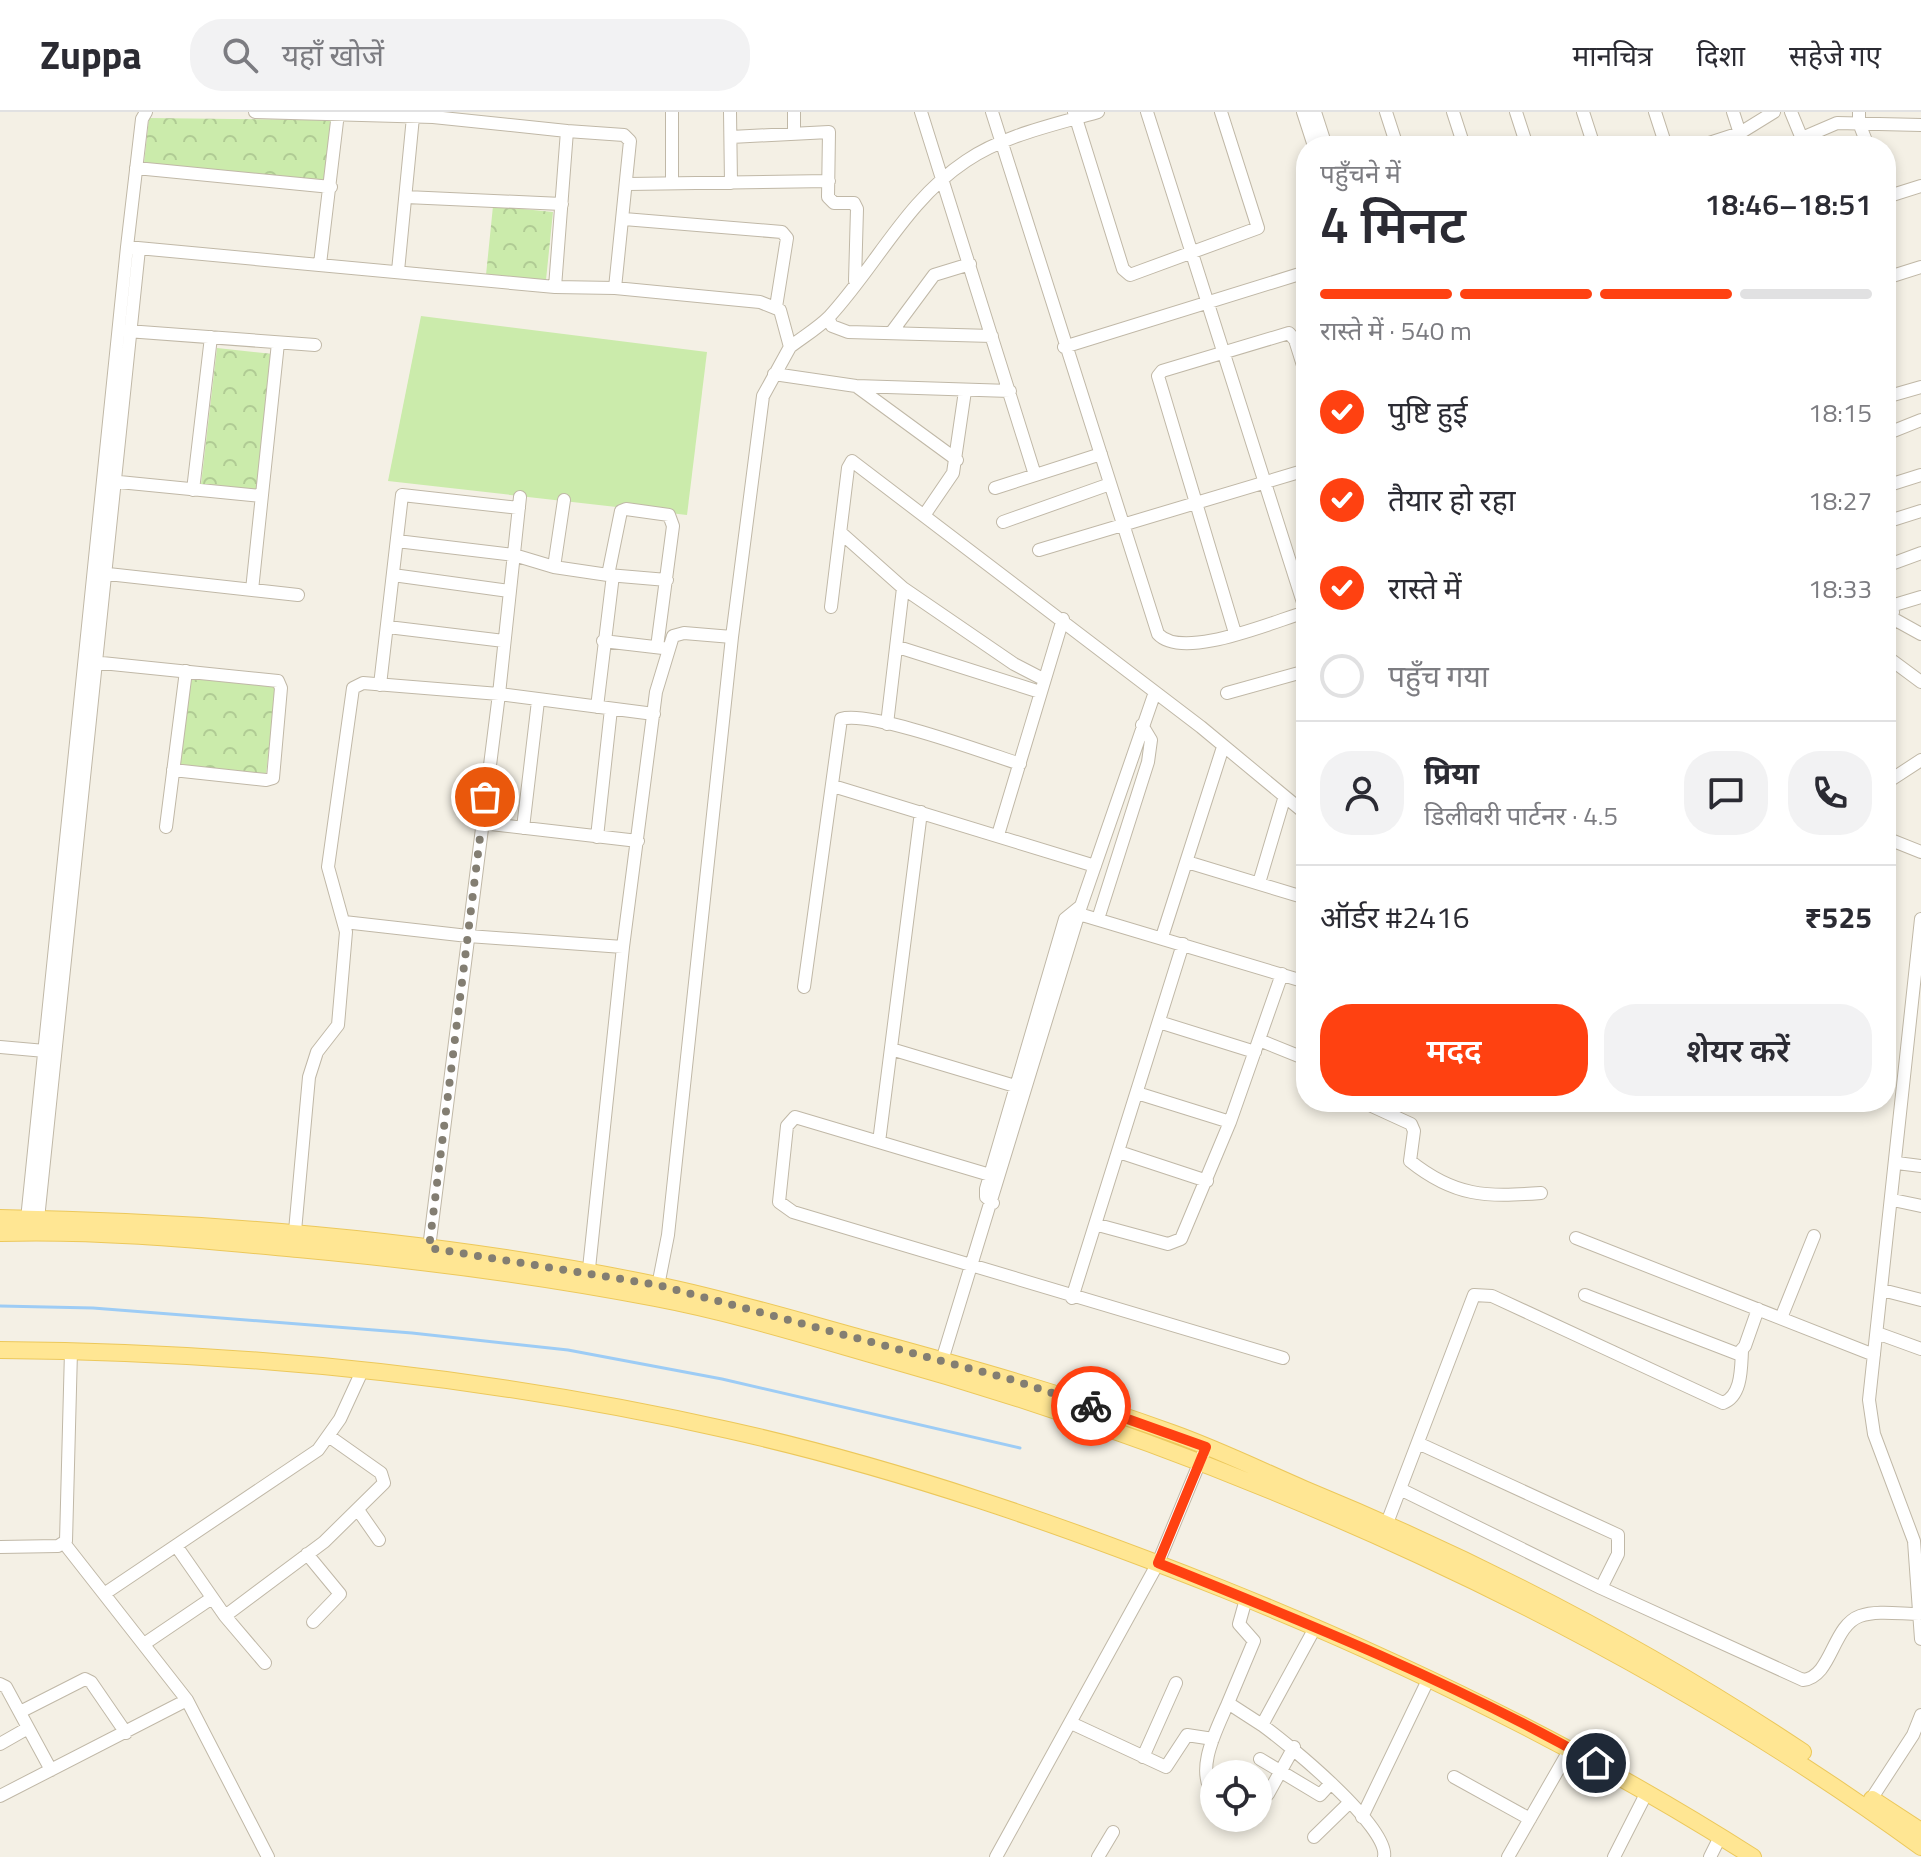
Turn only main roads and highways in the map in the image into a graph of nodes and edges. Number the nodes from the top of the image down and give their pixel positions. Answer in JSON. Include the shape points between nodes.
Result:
{"nodes":[{"id":1,"x":0,"y":1218,"type":"edge"},
{"id":2,"x":0,"y":1233,"type":"edge"},
{"id":3,"x":587,"y":1280,"type":"junction"},
{"id":4,"x":0,"y":1350,"type":"edge"},
{"id":5,"x":940,"y":1367,"type":"junction"},
{"id":6,"x":1869,"y":1803,"type":"junction"},
{"id":7,"x":1921,"y":1831,"type":"edge"},
{"id":8,"x":1921,"y":1847,"type":"edge"},
{"id":9,"x":1753,"y":1857,"type":"edge"}],
"edges":[{"from":1,"to":3,"type":"main road","via":[[295,1231],[429,1248]]},
{"from":2,"to":3,"type":"main road","via":[[149,1237]]},
{"from":3,"to":5,"type":"main road","via":[[657,1291]]},
{"from":4,"to":9,"type":"main road","via":[[363,1369],[540,1393],[745,1434],[952,1491],[1088,1536],[1316,1626],[1570,1749]]},
{"from":5,"to":6,"type":"main road","via":[[1287,1497],[1424,1559],[1625,1659]]},
{"from":5,"to":6,"type":"main road","via":[[1026,1384],[1206,1447],[1387,1523],[1654,1658],[1735,1707]]},
{"from":6,"to":7,"type":"main road"},
{"from":6,"to":8,"type":"main road"}]}
